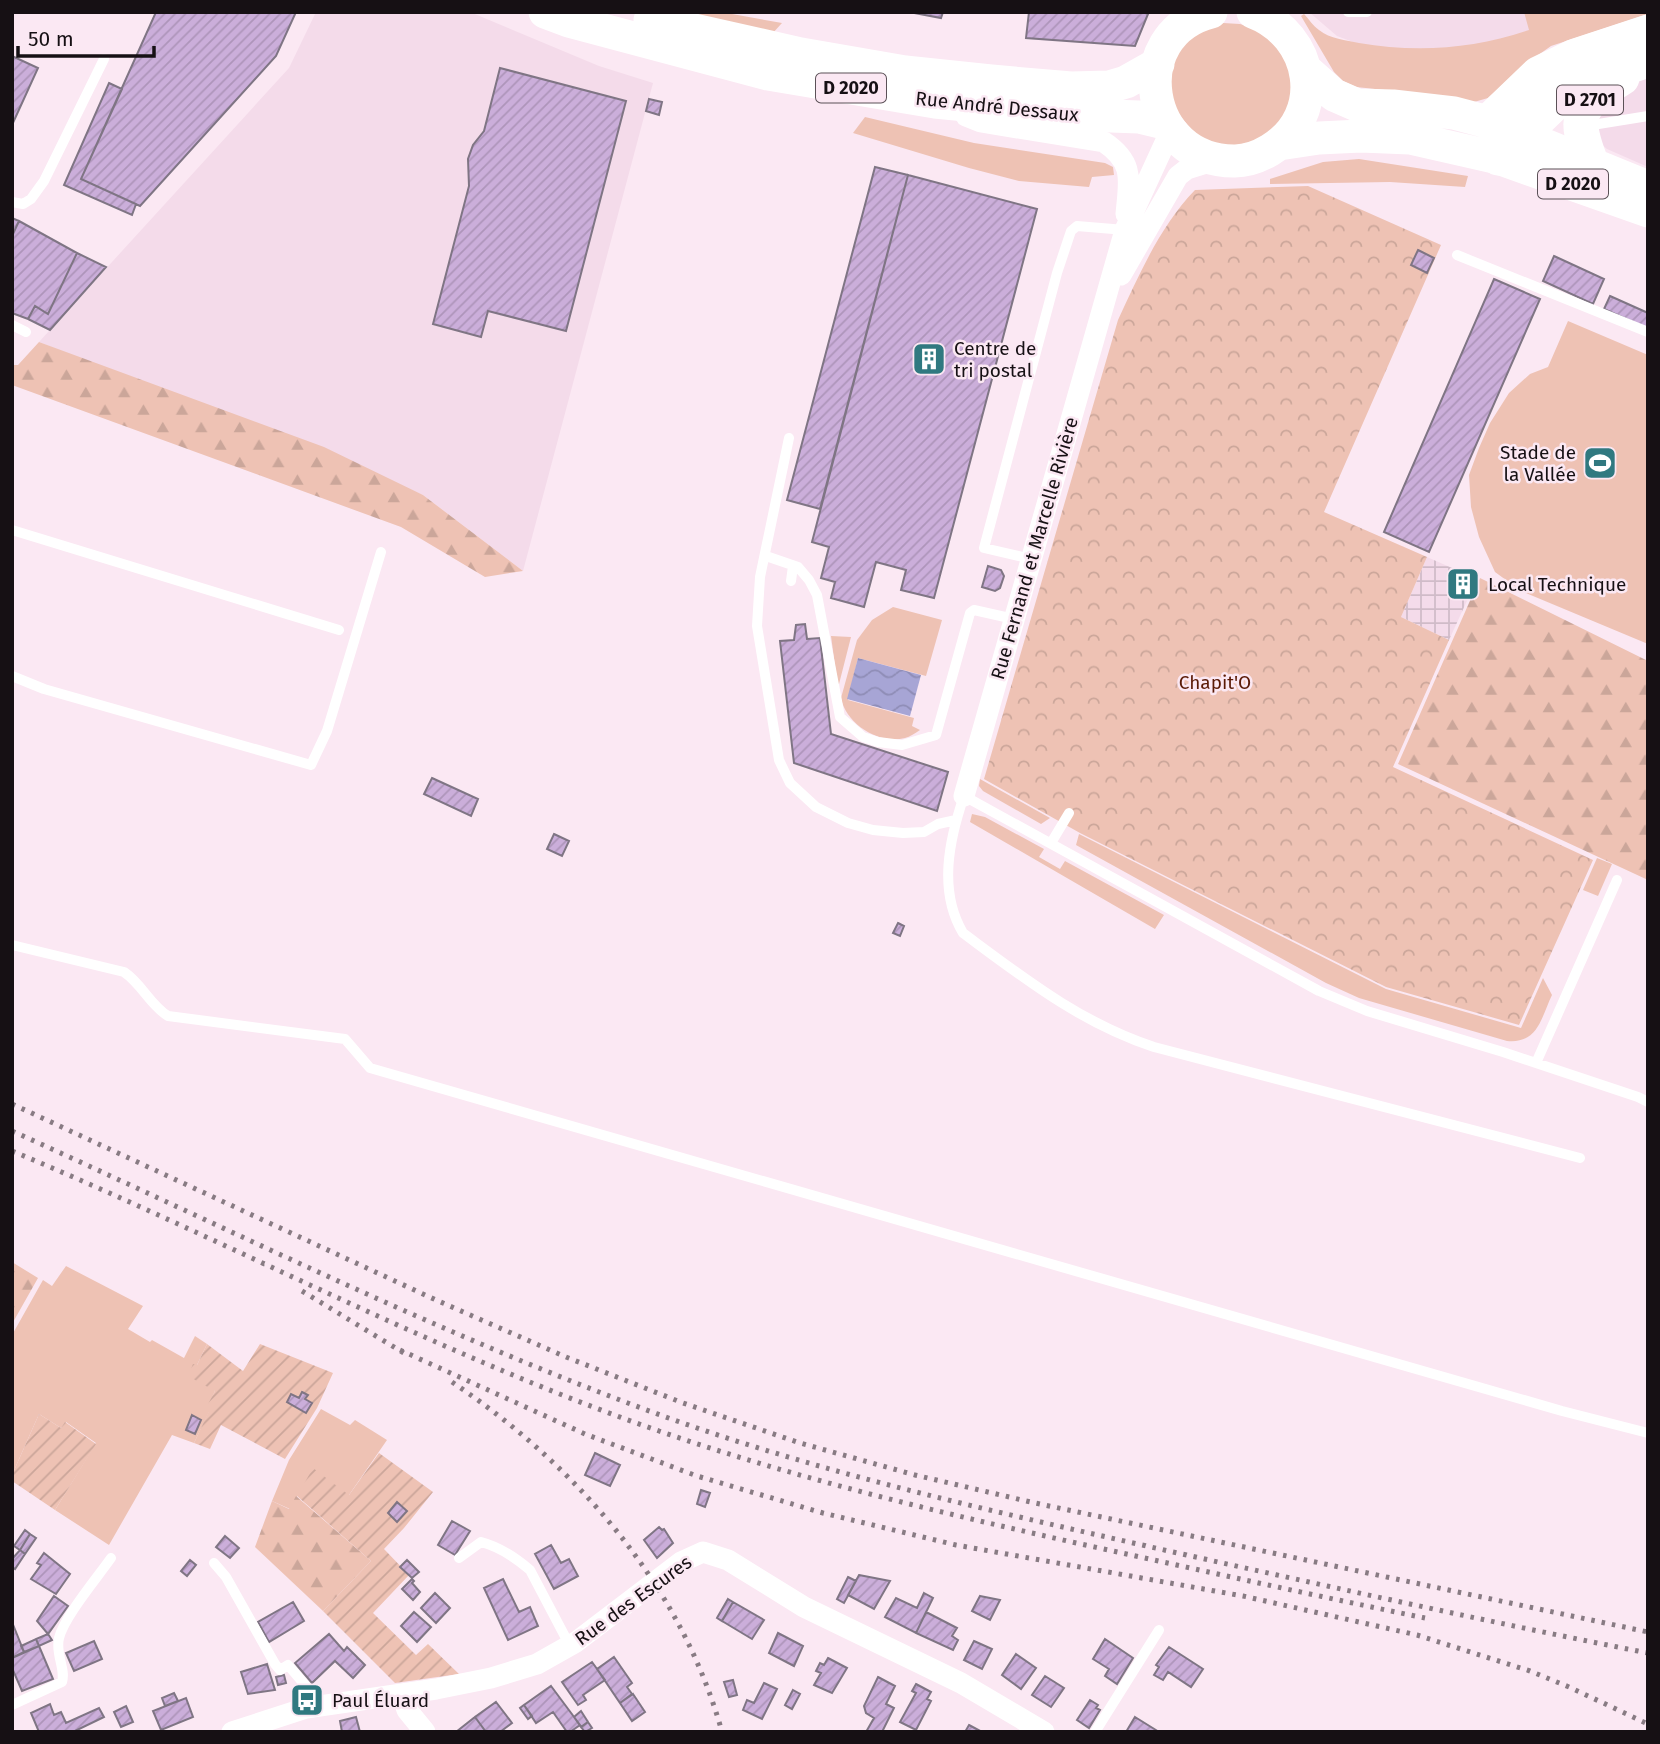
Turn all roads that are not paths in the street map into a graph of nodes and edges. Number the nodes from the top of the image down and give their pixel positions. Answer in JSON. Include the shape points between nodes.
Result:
{"nodes":[{"id":1,"x":545,"y":12,"type":"edge"},
{"id":2,"x":625,"y":12,"type":"edge"},
{"id":3,"x":1211,"y":12,"type":"edge"},
{"id":4,"x":1253,"y":12,"type":"edge"},
{"id":5,"x":1348,"y":12,"type":"edge"},
{"id":6,"x":1367,"y":12,"type":"edge"},
{"id":7,"x":1648,"y":32,"type":"edge"},
{"id":8,"x":104,"y":59,"type":"dead end"},
{"id":9,"x":1648,"y":62,"type":"edge"},
{"id":10,"x":1158,"y":64,"type":"junction"},
{"id":11,"x":1306,"y":70,"type":"junction"},
{"id":12,"x":935,"y":102,"type":"junction"},
{"id":13,"x":1648,"y":116,"type":"edge"},
{"id":14,"x":1488,"y":122,"type":"junction"},
{"id":15,"x":1167,"y":127,"type":"junction"},
{"id":16,"x":1580,"y":127,"type":"junction"},
{"id":17,"x":1279,"y":144,"type":"junction"},
{"id":18,"x":1510,"y":147,"type":"junction"},
{"id":19,"x":1216,"y":160,"type":"junction"},
{"id":20,"x":1592,"y":165,"type":"junction"},
{"id":21,"x":1648,"y":187,"type":"edge"},
{"id":22,"x":12,"y":202,"type":"edge"},
{"id":23,"x":1648,"y":211,"type":"edge"},
{"id":24,"x":1125,"y":230,"type":"junction"},
{"id":25,"x":1457,"y":256,"type":"dead end"},
{"id":26,"x":1106,"y":301,"type":"junction"},
{"id":27,"x":12,"y":326,"type":"edge"},
{"id":28,"x":26,"y":332,"type":"dead end"},
{"id":29,"x":1648,"y":332,"type":"edge"},
{"id":30,"x":789,"y":438,"type":"dead end"},
{"id":31,"x":12,"y":530,"type":"edge"},
{"id":32,"x":381,"y":552,"type":"dead end"},
{"id":33,"x":766,"y":556,"type":"junction"},
{"id":34,"x":1031,"y":559,"type":"junction"},
{"id":35,"x":793,"y":566,"type":"junction"},
{"id":36,"x":791,"y":581,"type":"dead end"},
{"id":37,"x":1014,"y":619,"type":"junction"},
{"id":38,"x":339,"y":630,"type":"dead end"},
{"id":39,"x":12,"y":676,"type":"edge"},
{"id":40,"x":964,"y":796,"type":"junction"},
{"id":41,"x":1069,"y":813,"type":"dead end"},
{"id":42,"x":956,"y":820,"type":"junction"},
{"id":43,"x":1051,"y":843,"type":"junction"},
{"id":44,"x":1617,"y":880,"type":"dead end"},
{"id":45,"x":12,"y":944,"type":"edge"},
{"id":46,"x":1535,"y":1062,"type":"junction"},
{"id":47,"x":1648,"y":1102,"type":"edge"},
{"id":48,"x":1580,"y":1158,"type":"dead end"},
{"id":49,"x":1648,"y":1433,"type":"edge"},
{"id":50,"x":111,"y":1558,"type":"dead end"},
{"id":51,"x":459,"y":1558,"type":"dead end"},
{"id":52,"x":214,"y":1563,"type":"dead end"},
{"id":53,"x":1160,"y":1630,"type":"dead end"},
{"id":54,"x":569,"y":1646,"type":"junction"},
{"id":55,"x":402,"y":1695,"type":"junction"},
{"id":56,"x":12,"y":1705,"type":"edge"},
{"id":57,"x":319,"y":1707,"type":"junction"},
{"id":58,"x":232,"y":1732,"type":"edge"},
{"id":59,"x":425,"y":1732,"type":"edge"},
{"id":60,"x":1044,"y":1732,"type":"edge"},
{"id":61,"x":1095,"y":1732,"type":"edge"}],
"edges":[{"from":1,"to":12,"type":"main road","name":"Rue André Dessaux","number":"D 2020","via":[[768,74]]},
{"from":2,"to":10,"type":"main road","name":"Rue André Dessaux","number":"D 2020","via":[[802,54],[991,81],[1109,87]]},
{"from":3,"to":10,"type":"main road","via":[[1174,35]]},
{"from":4,"to":11,"type":"main road","via":[[1289,35]]},
{"from":5,"to":6,"type":"lane"},
{"from":7,"to":14,"type":"highway","number":"D 2701","via":[[1575,56],[1538,74]]},
{"from":8,"to":22,"type":"lane","via":[[44,181],[31,199],[23,204]]},
{"from":9,"to":16,"type":"highway","number":"D 2701","via":[[1592,98]]},
{"from":9,"to":18,"type":"highway","number":"D 2701","via":[[1574,85]]},
{"from":10,"to":15,"type":"main road","via":[[1155,94]]},
{"from":11,"to":14,"type":"main road","via":[[1334,95],[1357,105],[1454,113]]},
{"from":11,"to":17,"type":"main road","number":"D 2020","via":[[1300,118]]},
{"from":12,"to":15,"type":"main road","name":"Rue André Dessaux","number":"D 2020","via":[[1139,117]]},
{"from":12,"to":24,"type":"street","via":[[981,122],[1104,142],[1115,149],[1128,168],[1130,181]]},
{"from":13,"to":16,"type":"lane"},
{"from":14,"to":18,"type":"main road"},
{"from":15,"to":19,"type":"main road","number":"D 2020","via":[[1190,150]]},
{"from":15,"to":24,"type":"street","name":"Rue Fernand et Marcelle Rivière"},
{"from":16,"to":20,"type":"highway","number":"D 2701"},
{"from":17,"to":18,"type":"main road","number":"D 2020","via":[[1360,136]]},
{"from":17,"to":19,"type":"main road","number":"D 2020","via":[[1238,162]]},
{"from":18,"to":20,"type":"main road","number":"D 2020"},
{"from":18,"to":23,"type":"main road","number":"D 2020"},
{"from":19,"to":26,"type":"street","name":"Rue Fernand et Marcelle Rivière","via":[[1178,176]]},
{"from":20,"to":21,"type":"main road","number":"D 2020"},
{"from":24,"to":26,"type":"street","name":"Rue Fernand et Marcelle Rivière"},
{"from":24,"to":34,"type":"lane","via":[[1077,226],[1071,231],[1057,273],[984,548]]},
{"from":25,"to":29,"type":"lane"},
{"from":26,"to":34,"type":"street","name":"Rue Fernand et Marcelle Rivière"},
{"from":27,"to":28,"type":"lane"},
{"from":30,"to":33,"type":"lane"},
{"from":31,"to":38,"type":"lane"},
{"from":32,"to":39,"type":"lane","via":[[327,731],[311,765]]},
{"from":33,"to":35,"type":"lane"},
{"from":33,"to":42,"type":"lane","via":[[757,626],[779,760],[790,783],[816,807],[873,830],[924,832]]},
{"from":34,"to":37,"type":"street","name":"Rue Fernand et Marcelle Rivière"},
{"from":35,"to":36,"type":"lane"},
{"from":35,"to":37,"type":"lane","via":[[803,572],[817,595],[837,711],[854,730],[878,742],[902,745],[936,734],[970,613],[982,610]]},
{"from":37,"to":40,"type":"street","name":"Rue Fernand et Marcelle Rivière"},
{"from":40,"to":42,"type":"lane"},
{"from":40,"to":43,"type":"lane"},
{"from":41,"to":43,"type":"lane"},
{"from":42,"to":48,"type":"lane","via":[[948,871],[955,920],[963,933],[1048,996],[1119,1035],[1154,1048]]},
{"from":43,"to":46,"type":"lane","via":[[1319,991],[1367,1011]]},
{"from":44,"to":46,"type":"lane"},
{"from":45,"to":49,"type":"lane","via":[[124,972],[168,1016],[345,1039],[370,1068]]},
{"from":46,"to":47,"type":"lane"},
{"from":50,"to":56,"type":"lane","via":[[59,1636],[62,1682]]},
{"from":51,"to":54,"type":"lane","via":[[481,1542],[522,1562]]},
{"from":52,"to":57,"type":"lane","via":[[275,1664],[280,1670],[288,1665]]},
{"from":53,"to":61,"type":"lane"},
{"from":54,"to":55,"type":"street","name":"Rue des Escures","via":[[516,1671]]},
{"from":54,"to":60,"type":"street","name":"Rue des Escures","via":[[681,1562],[710,1553],[804,1607],[961,1683]]},
{"from":55,"to":57,"type":"street","name":"Rue des Escures"},
{"from":55,"to":59,"type":"street","via":[[407,1710]]},
{"from":57,"to":58,"type":"street","name":"Rue des Escures"}]}
